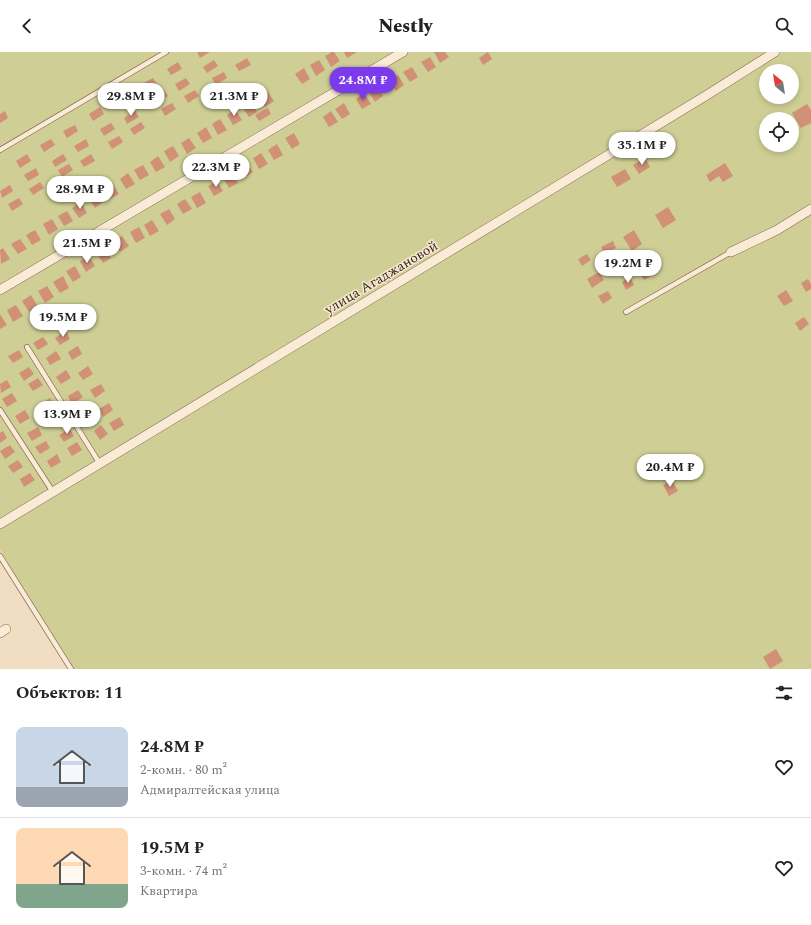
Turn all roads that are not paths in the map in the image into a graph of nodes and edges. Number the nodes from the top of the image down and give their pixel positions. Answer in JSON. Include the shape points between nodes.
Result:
{"nodes":[{"id":1,"x":166,"y":52,"type":"edge"},
{"id":2,"x":403,"y":52,"type":"edge"},
{"id":3,"x":775,"y":52,"type":"edge"},
{"id":4,"x":0,"y":150,"type":"edge"},
{"id":5,"x":811,"y":209,"type":"edge"},
{"id":6,"x":731,"y":252,"type":"joint"},
{"id":7,"x":0,"y":290,"type":"edge"},
{"id":8,"x":626,"y":312,"type":"dead end"},
{"id":9,"x":27,"y":347,"type":"dead end"},
{"id":10,"x":0,"y":410,"type":"edge"},
{"id":11,"x":100,"y":464,"type":"junction"},
{"id":12,"x":53,"y":492,"type":"junction"},
{"id":13,"x":0,"y":524,"type":"edge"},
{"id":14,"x":0,"y":556,"type":"edge"},
{"id":15,"x":71,"y":669,"type":"edge"}],
"edges":[{"from":1,"to":4,"type":"lane"},
{"from":2,"to":7,"type":"street"},
{"from":3,"to":11,"type":"street","name":"улица Агаджановой"},
{"from":5,"to":6,"type":"street","via":[[777,230]]},
{"from":6,"to":8,"type":"lane"},
{"from":9,"to":11,"type":"lane"},
{"from":10,"to":12,"type":"lane"},
{"from":11,"to":12,"type":"street","name":"улица Агаджановой"},
{"from":12,"to":13,"type":"street","name":"улица Агаджановой"},
{"from":14,"to":15,"type":"lane"}]}
